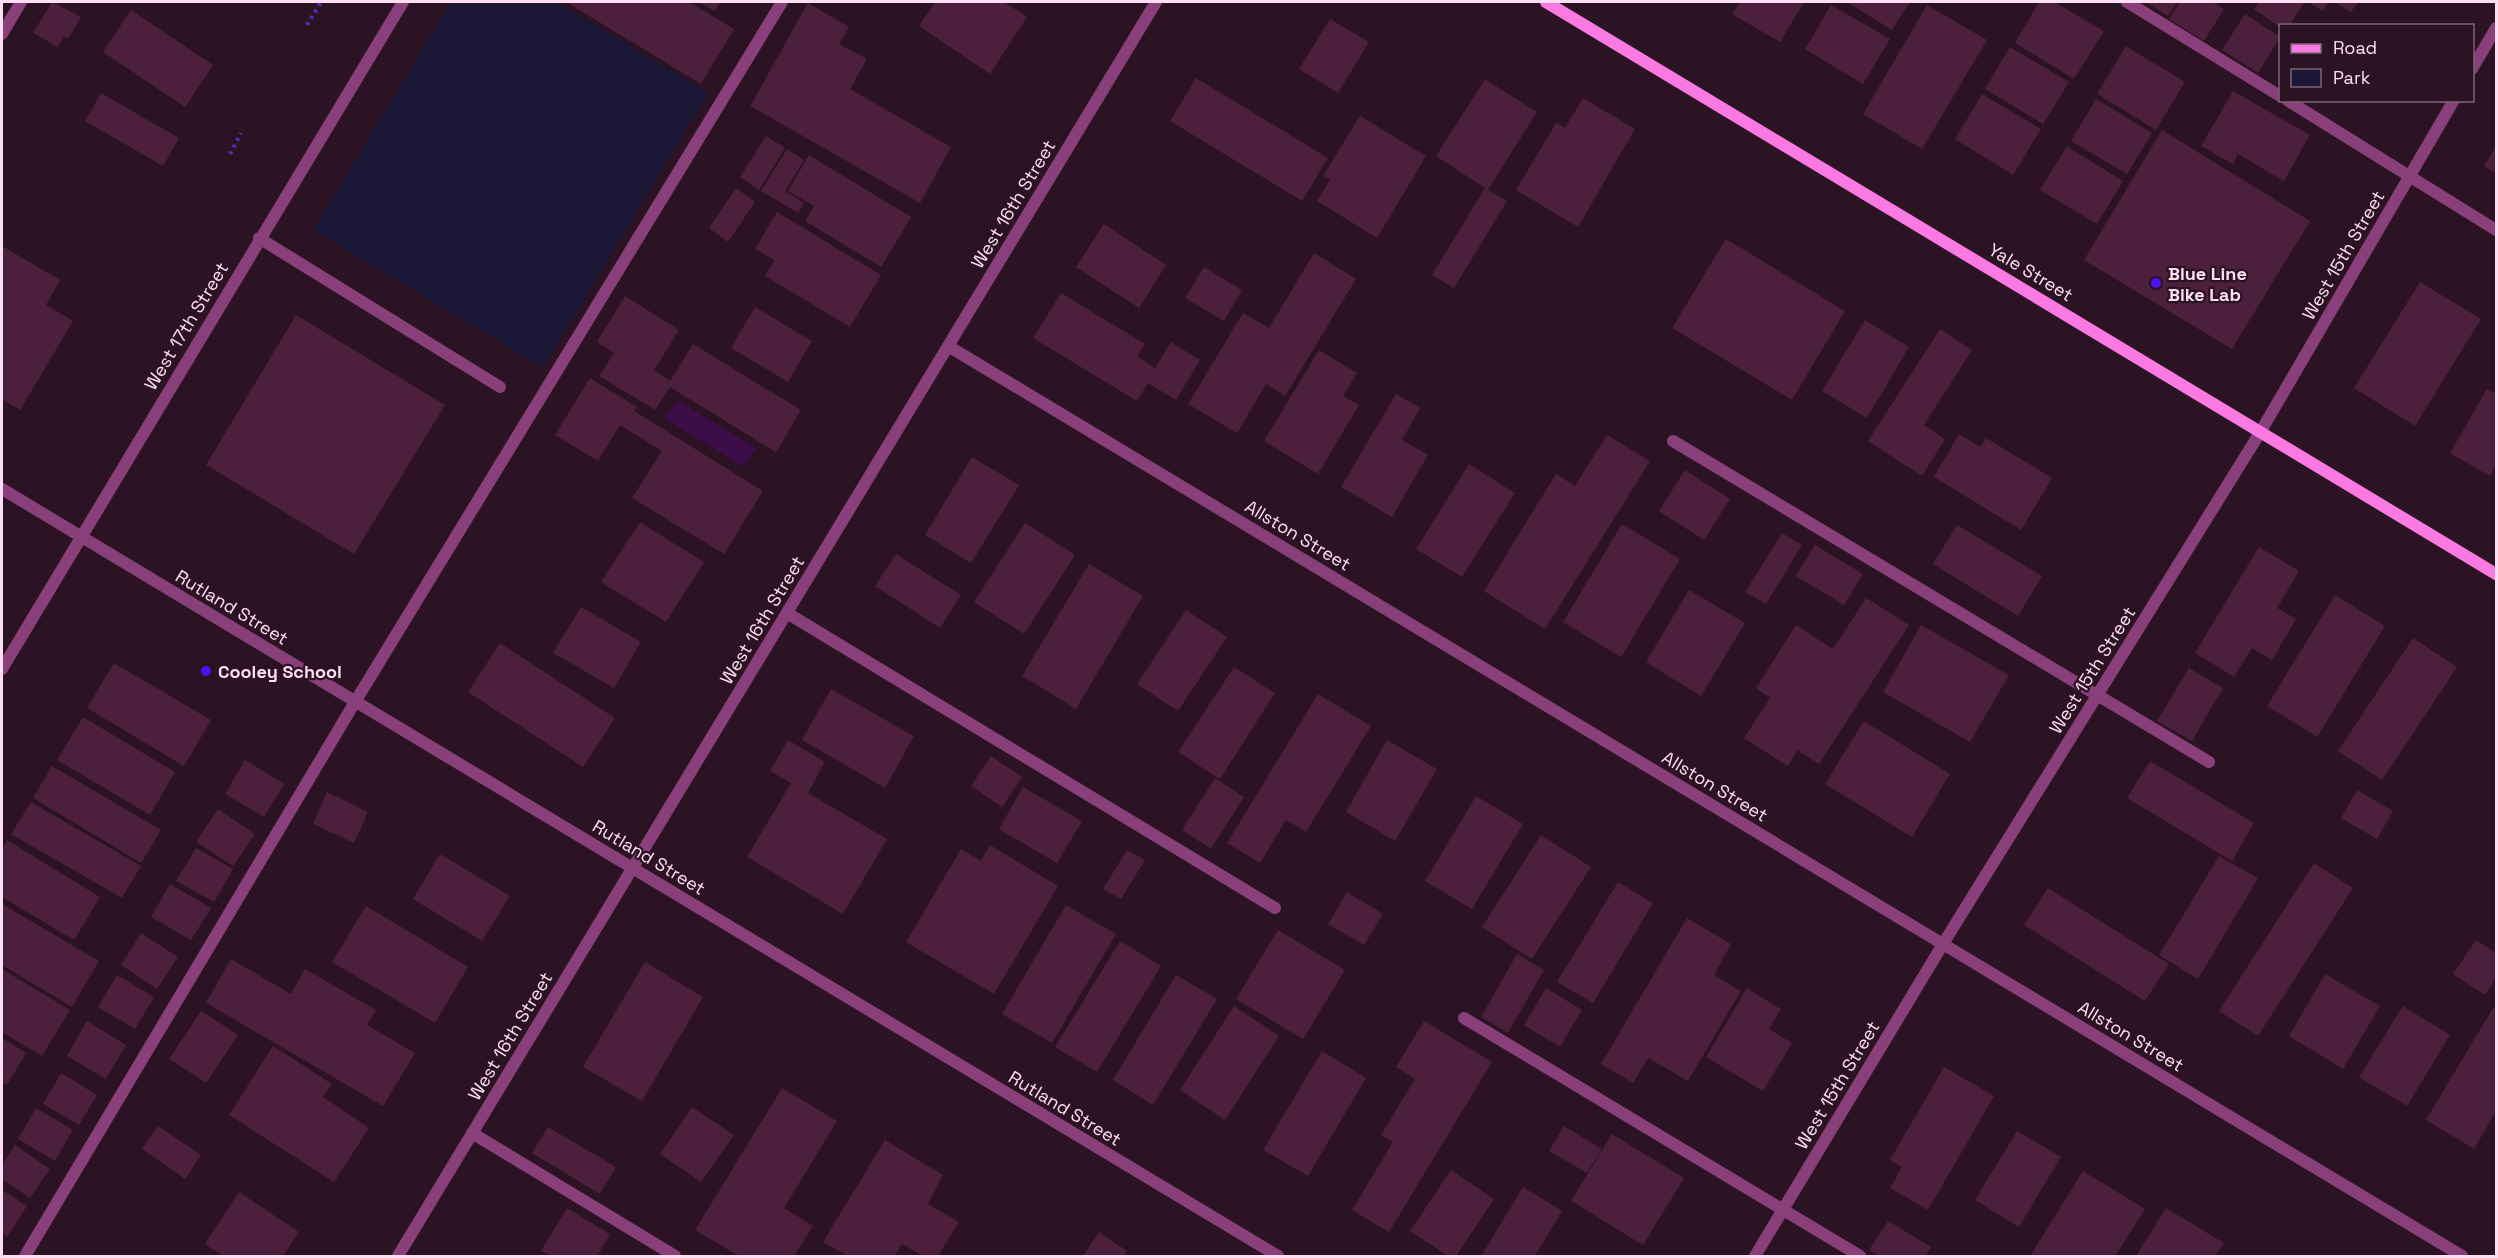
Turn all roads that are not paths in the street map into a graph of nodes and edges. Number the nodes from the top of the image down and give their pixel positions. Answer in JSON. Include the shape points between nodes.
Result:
{"nodes":[{"id":1,"x":21,"y":2,"type":"edge"},
{"id":2,"x":403,"y":2,"type":"edge"},
{"id":3,"x":782,"y":2,"type":"edge"},
{"id":4,"x":1156,"y":2,"type":"edge"},
{"id":5,"x":1546,"y":2,"type":"edge"},
{"id":6,"x":2127,"y":2,"type":"edge"},
{"id":7,"x":2496,"y":28,"type":"edge"},
{"id":8,"x":2,"y":34,"type":"edge"},
{"id":9,"x":2474,"y":66,"type":"edge"},
{"id":10,"x":2279,"y":95,"type":"edge"},
{"id":11,"x":2290,"y":102,"type":"edge"},
{"id":12,"x":2453,"y":102,"type":"edge"},
{"id":13,"x":2410,"y":177,"type":"junction"},
{"id":14,"x":2496,"y":230,"type":"edge"},
{"id":15,"x":259,"y":238,"type":"junction"},
{"id":16,"x":948,"y":346,"type":"junction"},
{"id":17,"x":500,"y":387,"type":"dead end"},
{"id":18,"x":2261,"y":431,"type":"junction"},
{"id":19,"x":1673,"y":441,"type":"dead end"},
{"id":20,"x":2,"y":489,"type":"edge"},
{"id":21,"x":82,"y":537,"type":"junction"},
{"id":22,"x":2496,"y":574,"type":"edge"},
{"id":23,"x":787,"y":613,"type":"junction"},
{"id":24,"x":2,"y":669,"type":"edge"},
{"id":25,"x":2098,"y":695,"type":"junction"},
{"id":26,"x":355,"y":702,"type":"junction"},
{"id":27,"x":2209,"y":762,"type":"dead end"},
{"id":28,"x":632,"y":868,"type":"junction"},
{"id":29,"x":1275,"y":908,"type":"dead end"},
{"id":30,"x":1943,"y":944,"type":"junction"},
{"id":31,"x":1464,"y":1018,"type":"dead end"},
{"id":32,"x":472,"y":1134,"type":"junction"},
{"id":33,"x":1783,"y":1210,"type":"junction"},
{"id":34,"x":25,"y":1257,"type":"edge"},
{"id":35,"x":398,"y":1257,"type":"edge"},
{"id":36,"x":675,"y":1257,"type":"edge"},
{"id":37,"x":1278,"y":1257,"type":"edge"},
{"id":38,"x":1755,"y":1257,"type":"edge"},
{"id":39,"x":1860,"y":1257,"type":"edge"},
{"id":40,"x":2462,"y":1257,"type":"edge"}],
"edges":[{"from":1,"to":8,"type":"street"},
{"from":2,"to":15,"type":"street","name":"West 17th Street"},
{"from":3,"to":26,"type":"street"},
{"from":4,"to":16,"type":"street","name":"West 16th Street"},
{"from":5,"to":18,"type":"main road","name":"Yale Street"},
{"from":6,"to":10,"type":"street"},
{"from":7,"to":9,"type":"street"},
{"from":11,"to":13,"type":"street"},
{"from":12,"to":13,"type":"street","name":"West 15th Street"},
{"from":13,"to":14,"type":"street"},
{"from":13,"to":18,"type":"street","name":"West 15th Street"},
{"from":15,"to":17,"type":"street"},
{"from":15,"to":21,"type":"street","name":"West 17th Street"},
{"from":16,"to":23,"type":"street","name":"West 16th Street"},
{"from":16,"to":30,"type":"street","name":"Allston Street"},
{"from":18,"to":22,"type":"main road","name":"Yale Street"},
{"from":18,"to":25,"type":"street","name":"West 15th Street"},
{"from":19,"to":25,"type":"street"},
{"from":20,"to":21,"type":"street","name":"Rutland Street"},
{"from":21,"to":24,"type":"street","name":"West 17th Street"},
{"from":21,"to":26,"type":"street","name":"Rutland Street"},
{"from":23,"to":28,"type":"street","name":"West 16th Street"},
{"from":23,"to":29,"type":"street"},
{"from":25,"to":27,"type":"street"},
{"from":25,"to":30,"type":"street","name":"West 15th Street"},
{"from":26,"to":28,"type":"street","name":"Rutland Street"},
{"from":26,"to":34,"type":"street"},
{"from":28,"to":32,"type":"street","name":"West 16th Street"},
{"from":28,"to":37,"type":"street","name":"Rutland Street"},
{"from":30,"to":33,"type":"street","name":"West 15th Street"},
{"from":30,"to":40,"type":"street","name":"Allston Street"},
{"from":31,"to":33,"type":"street"},
{"from":32,"to":35,"type":"street","name":"West 16th Street"},
{"from":32,"to":36,"type":"street"},
{"from":33,"to":38,"type":"street","name":"West 15th Street"},
{"from":33,"to":39,"type":"street"}]}
